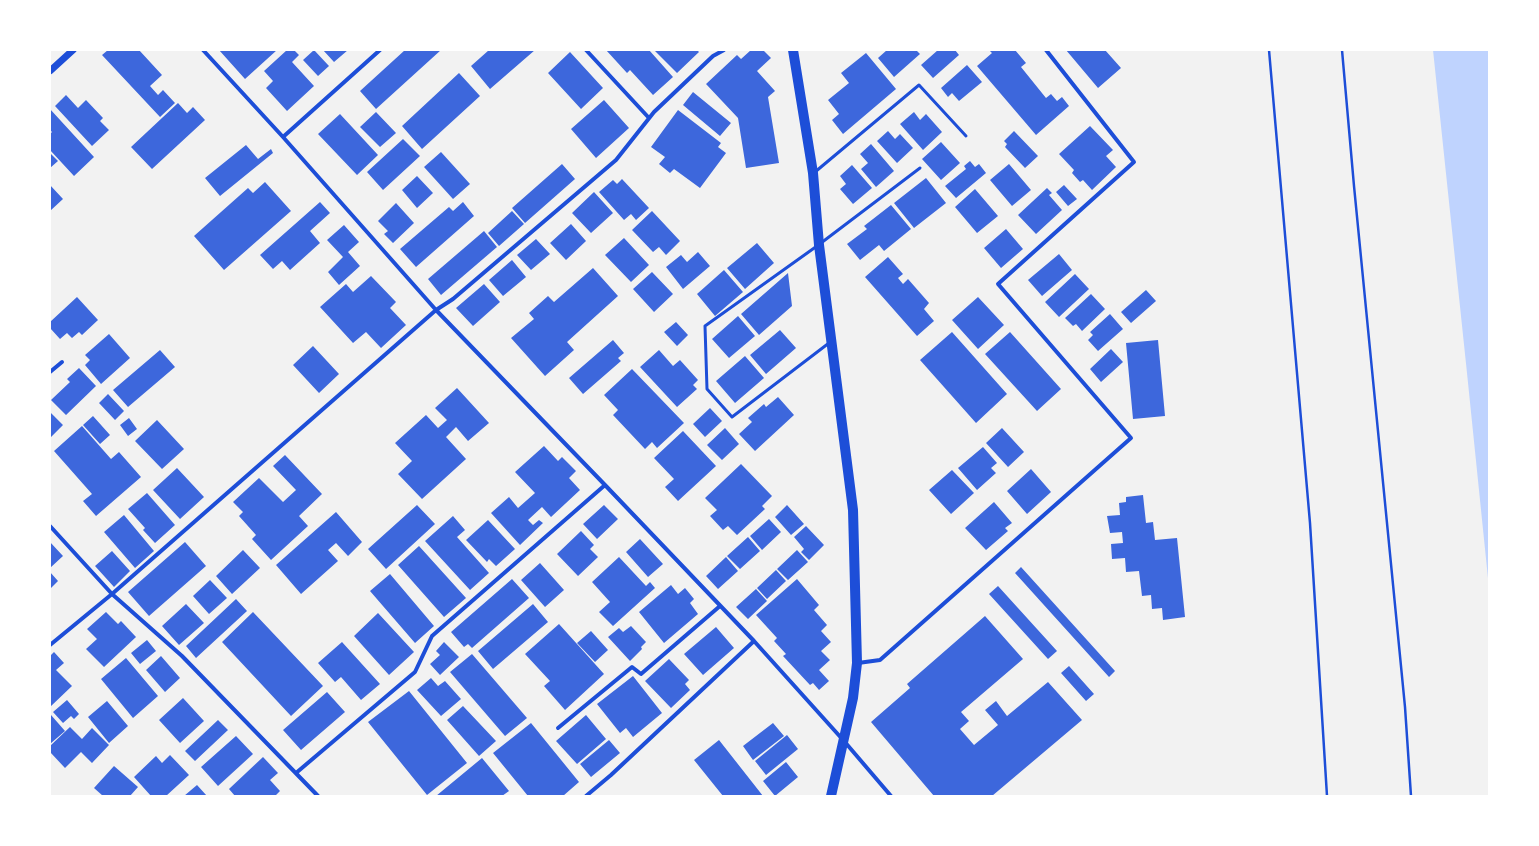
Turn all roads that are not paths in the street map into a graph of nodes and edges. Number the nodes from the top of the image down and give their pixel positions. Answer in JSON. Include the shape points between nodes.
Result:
{"nodes":[{"id":1,"x":73,"y":50,"type":"edge"},
{"id":2,"x":203,"y":50,"type":"edge"},
{"id":3,"x":380,"y":50,"type":"edge"},
{"id":4,"x":586,"y":50,"type":"edge"},
{"id":5,"x":724,"y":50,"type":"edge"},
{"id":6,"x":793,"y":50,"type":"edge"},
{"id":7,"x":1046,"y":50,"type":"edge"},
{"id":8,"x":50,"y":71,"type":"edge"},
{"id":9,"x":649,"y":118,"type":"junction"},
{"id":10,"x":966,"y":136,"type":"dead end"},
{"id":11,"x":282,"y":137,"type":"junction"},
{"id":12,"x":920,"y":168,"type":"dead end"},
{"id":13,"x":814,"y":174,"type":"junction"},
{"id":14,"x":819,"y":245,"type":"junction"},
{"id":15,"x":436,"y":310,"type":"junction"},
{"id":16,"x":832,"y":340,"type":"junction"},
{"id":17,"x":62,"y":362,"type":"dead end"},
{"id":18,"x":50,"y":372,"type":"edge"},
{"id":19,"x":605,"y":484,"type":"junction"},
{"id":20,"x":50,"y":526,"type":"edge"},
{"id":21,"x":112,"y":594,"type":"junction"},
{"id":22,"x":720,"y":606,"type":"junction"},
{"id":23,"x":754,"y":641,"type":"junction"},
{"id":24,"x":50,"y":645,"type":"edge"},
{"id":25,"x":858,"y":663,"type":"junction"},
{"id":26,"x":558,"y":728,"type":"dead end"},
{"id":27,"x":844,"y":740,"type":"junction"},
{"id":28,"x":296,"y":773,"type":"junction"},
{"id":29,"x":318,"y":796,"type":"edge"},
{"id":30,"x":586,"y":796,"type":"edge"},
{"id":31,"x":831,"y":796,"type":"edge"},
{"id":32,"x":891,"y":796,"type":"edge"}],
"edges":[{"from":1,"to":8,"type":"street"},
{"from":2,"to":11,"type":"street"},
{"from":3,"to":11,"type":"street"},
{"from":4,"to":9,"type":"street"},
{"from":5,"to":9,"type":"street","via":[[713,56]]},
{"from":6,"to":13,"type":"main road"},
{"from":7,"to":25,"type":"street","via":[[1134,162],[998,284],[1131,438],[880,660]]},
{"from":9,"to":15,"type":"street","via":[[616,160],[453,299]]},
{"from":10,"to":13,"type":"lane","via":[[919,85]]},
{"from":11,"to":15,"type":"street"},
{"from":12,"to":14,"type":"lane"},
{"from":13,"to":14,"type":"main road"},
{"from":14,"to":16,"type":"main road"},
{"from":14,"to":16,"type":"lane","via":[[705,326],[707,389],[732,417]]},
{"from":15,"to":19,"type":"street"},
{"from":15,"to":21,"type":"street"},
{"from":16,"to":25,"type":"main road","via":[[853,510]]},
{"from":17,"to":18,"type":"street"},
{"from":19,"to":22,"type":"street"},
{"from":19,"to":28,"type":"street","via":[[432,636],[415,672]]},
{"from":20,"to":21,"type":"street"},
{"from":21,"to":24,"type":"street"},
{"from":21,"to":28,"type":"street","via":[[182,656]]},
{"from":22,"to":23,"type":"street"},
{"from":22,"to":26,"type":"street","via":[[641,674],[632,667]]},
{"from":23,"to":27,"type":"street"},
{"from":23,"to":30,"type":"street"},
{"from":25,"to":27,"type":"main road"},
{"from":27,"to":31,"type":"main road"},
{"from":27,"to":32,"type":"street"},
{"from":28,"to":29,"type":"street"}]}
